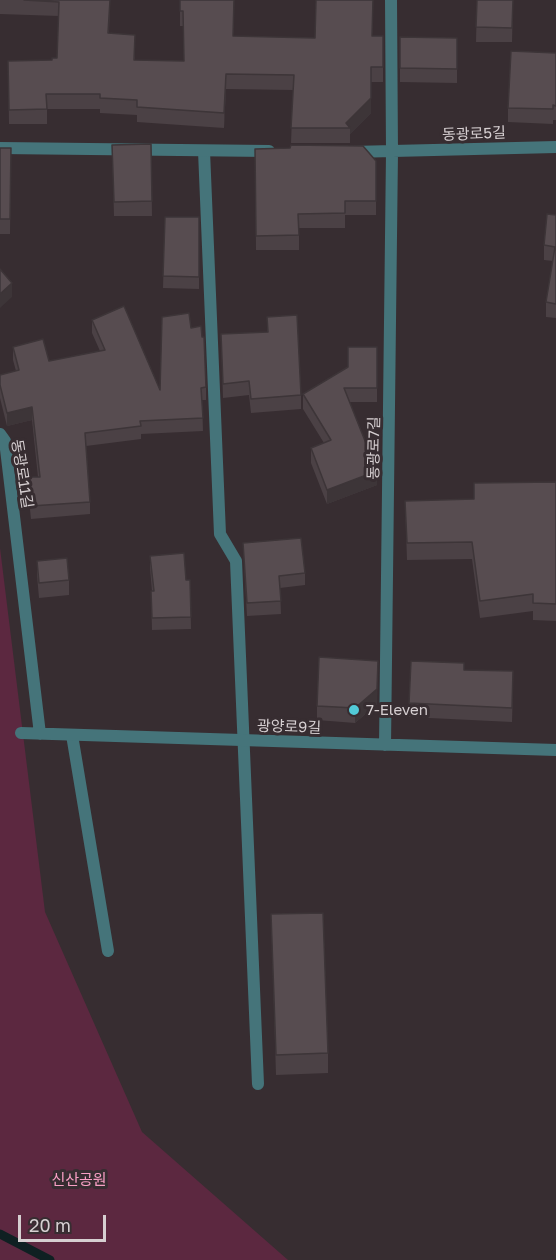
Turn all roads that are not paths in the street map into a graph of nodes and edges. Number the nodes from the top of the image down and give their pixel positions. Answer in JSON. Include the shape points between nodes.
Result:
{"nodes":[{"id":1,"x":391,"y":0,"type":"edge"},
{"id":2,"x":556,"y":147,"type":"edge"},
{"id":3,"x":0,"y":148,"type":"edge"},
{"id":4,"x":204,"y":151,"type":"junction"},
{"id":5,"x":286,"y":151,"type":"edge"},
{"id":6,"x":334,"y":152,"type":"edge"},
{"id":7,"x":392,"y":152,"type":"junction"},
{"id":8,"x":0,"y":434,"type":"edge"},
{"id":9,"x":21,"y":733,"type":"dead end"},
{"id":10,"x":40,"y":734,"type":"junction"},
{"id":11,"x":72,"y":735,"type":"junction"},
{"id":12,"x":243,"y":741,"type":"junction"},
{"id":13,"x":385,"y":745,"type":"junction"},
{"id":14,"x":556,"y":750,"type":"edge"},
{"id":15,"x":108,"y":951,"type":"dead end"},
{"id":16,"x":258,"y":1084,"type":"dead end"}],
"edges":[{"from":1,"to":7,"type":"street","name":"동광로7길"},
{"from":2,"to":7,"type":"street","name":"동광로5길"},
{"from":3,"to":4,"type":"street"},
{"from":4,"to":5,"type":"street"},
{"from":4,"to":12,"type":"street","via":[[220,534],[236,561]]},
{"from":6,"to":7,"type":"street"},
{"from":7,"to":13,"type":"street","name":"동광로7길"},
{"from":8,"to":10,"type":"street","name":"동광로11길","via":[[5,441]]},
{"from":9,"to":10,"type":"street","name":"광양로9길"},
{"from":10,"to":11,"type":"street","name":"광양로9길"},
{"from":11,"to":12,"type":"street","name":"광양로9길"},
{"from":11,"to":15,"type":"street"},
{"from":12,"to":13,"type":"street","name":"광양로9길"},
{"from":12,"to":16,"type":"street"},
{"from":13,"to":14,"type":"street","name":"광양로9길"}]}
